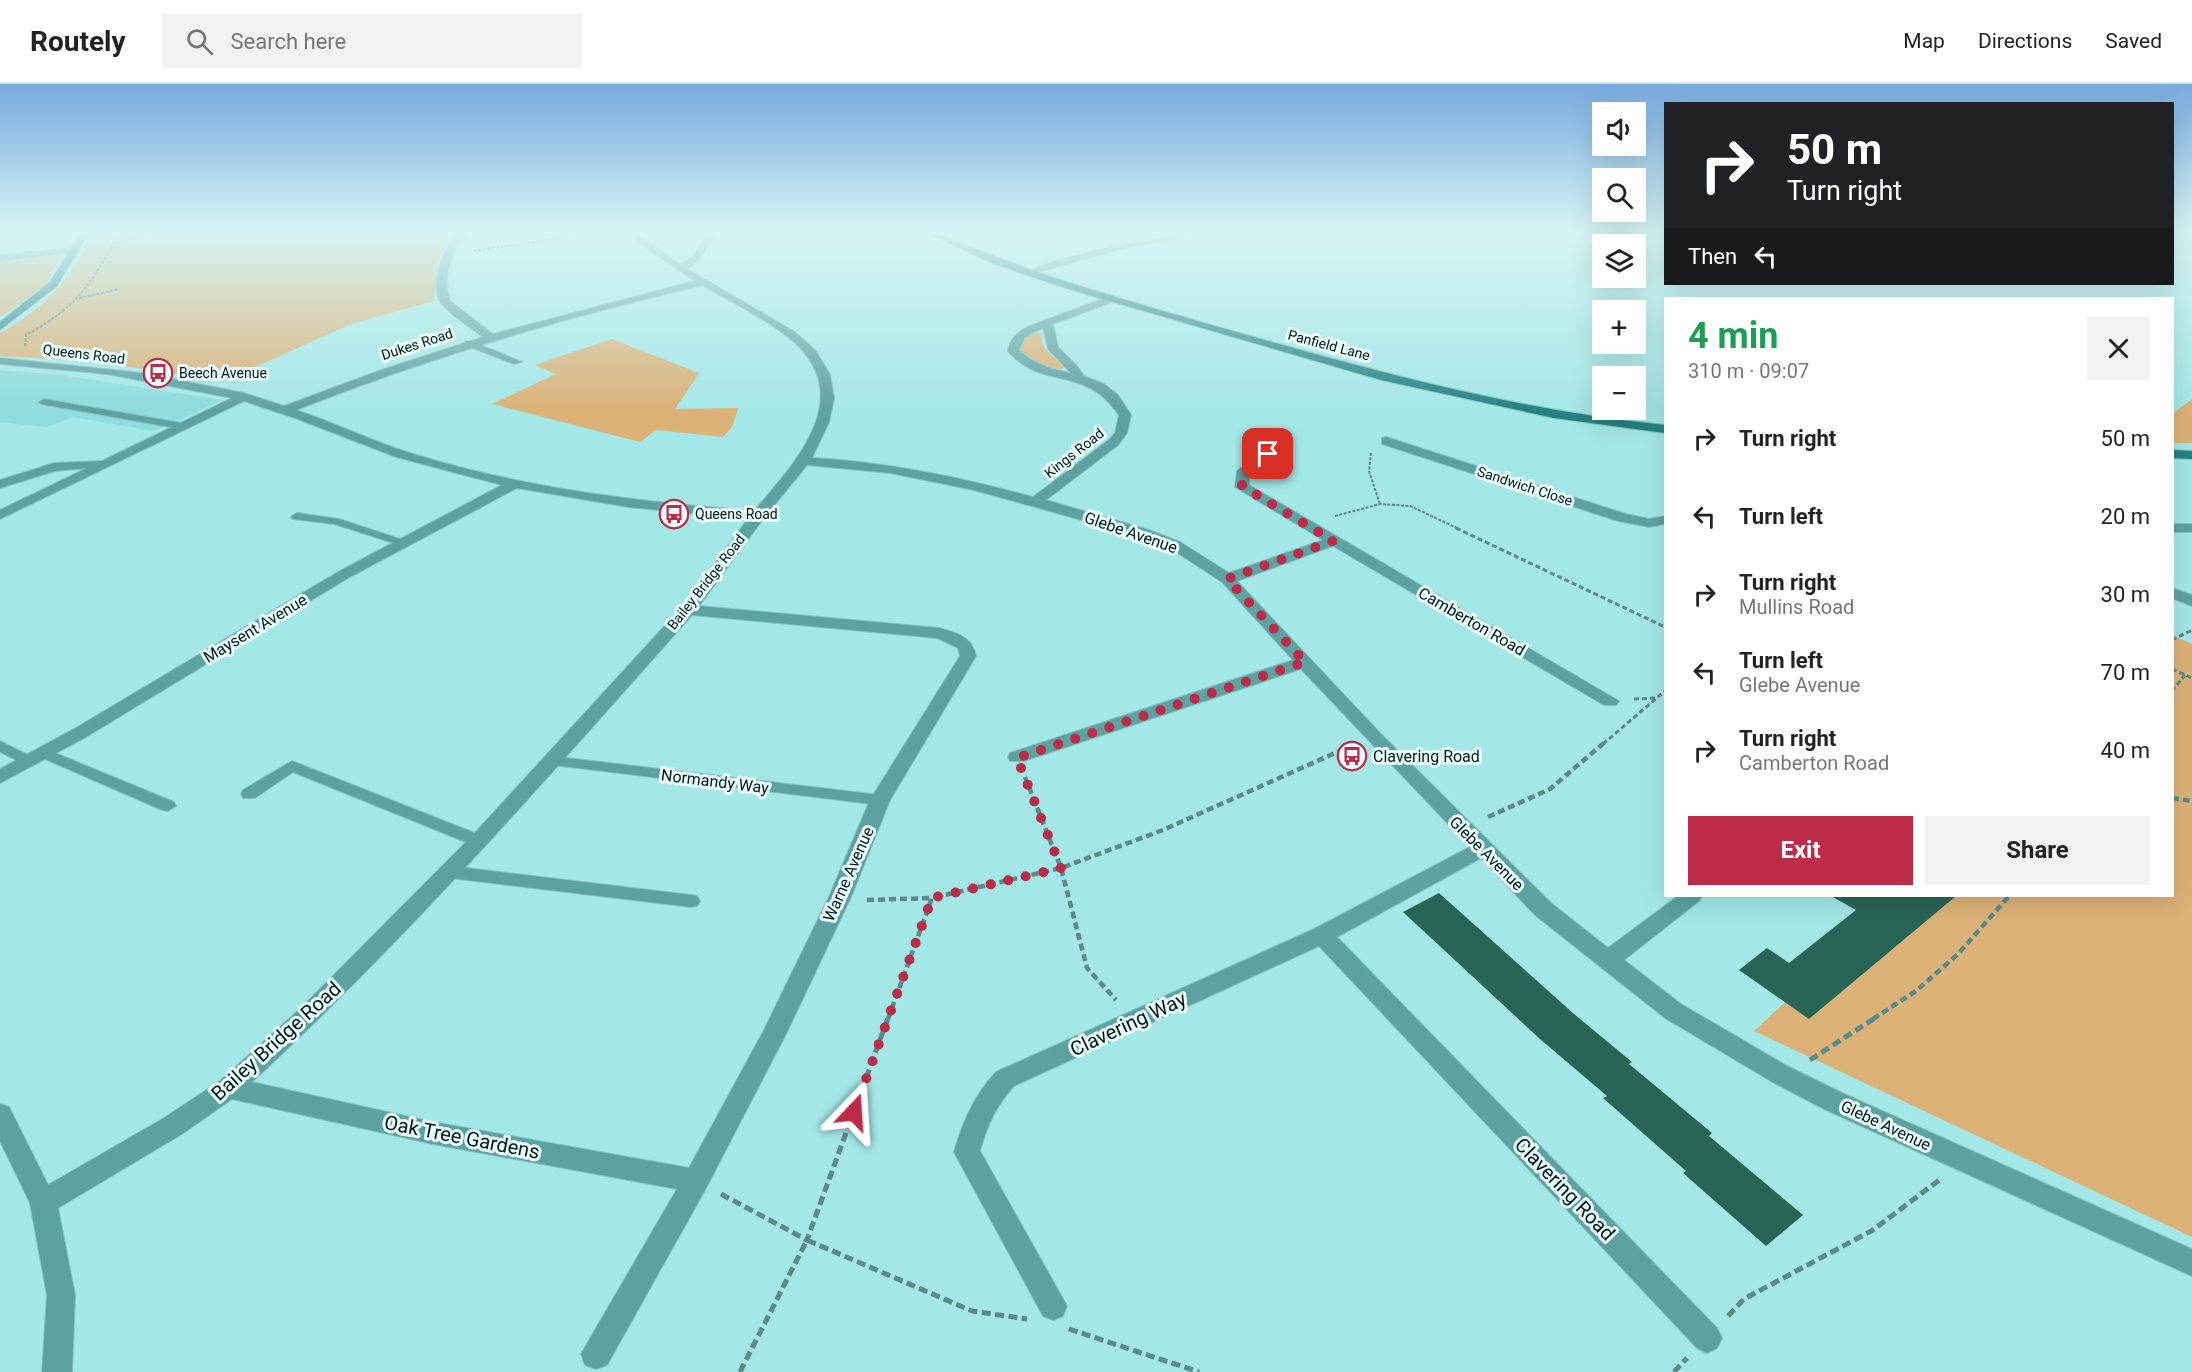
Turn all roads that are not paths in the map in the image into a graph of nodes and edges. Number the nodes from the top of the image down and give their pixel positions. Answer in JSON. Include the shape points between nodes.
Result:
{"nodes":[{"id":1,"x":45,"y":291,"type":"edge"},
{"id":2,"x":442,"y":291,"type":"edge"},
{"id":3,"x":667,"y":291,"type":"edge"},
{"id":4,"x":718,"y":291,"type":"edge"},
{"id":5,"x":1088,"y":291,"type":"edge"},
{"id":6,"x":1111,"y":299,"type":"junction"},
{"id":7,"x":5,"y":321,"type":"edge"},
{"id":8,"x":1048,"y":323,"type":"junction"},
{"id":9,"x":0,"y":327,"type":"edge"},
{"id":10,"x":489,"y":336,"type":"junction"},
{"id":11,"x":468,"y":343,"type":"junction"},
{"id":12,"x":0,"y":361,"type":"edge"},
{"id":13,"x":517,"y":363,"type":"dead end"},
{"id":14,"x":1078,"y":376,"type":"junction"},
{"id":15,"x":244,"y":397,"type":"junction"},
{"id":16,"x":44,"y":402,"type":"dead end"},
{"id":17,"x":284,"y":410,"type":"junction"},
{"id":18,"x":181,"y":426,"type":"junction"},
{"id":19,"x":1664,"y":429,"type":"edge"},
{"id":20,"x":1386,"y":441,"type":"road end"},
{"id":21,"x":1268,"y":454,"type":"dead end"},
{"id":22,"x":2174,"y":454,"type":"edge"},
{"id":23,"x":2192,"y":455,"type":"edge"},
{"id":24,"x":804,"y":460,"type":"junction"},
{"id":25,"x":108,"y":462,"type":"junction"},
{"id":26,"x":0,"y":484,"type":"edge"},
{"id":27,"x":513,"y":485,"type":"junction"},
{"id":28,"x":1035,"y":502,"type":"junction"},
{"id":29,"x":0,"y":515,"type":"edge"},
{"id":30,"x":758,"y":516,"type":"junction"},
{"id":31,"x":297,"y":517,"type":"dead end"},
{"id":32,"x":1664,"y":520,"type":"edge"},
{"id":33,"x":2174,"y":528,"type":"edge"},
{"id":34,"x":2192,"y":528,"type":"edge"},
{"id":35,"x":1333,"y":541,"type":"junction"},
{"id":36,"x":403,"y":542,"type":"junction"},
{"id":37,"x":1227,"y":579,"type":"junction"},
{"id":38,"x":2174,"y":594,"type":"edge"},
{"id":39,"x":2192,"y":601,"type":"edge"},
{"id":40,"x":688,"y":610,"type":"junction"},
{"id":41,"x":1305,"y":662,"type":"junction"},
{"id":42,"x":1610,"y":701,"type":"dead end"},
{"id":43,"x":0,"y":746,"type":"edge"},
{"id":44,"x":36,"y":757,"type":"junction"},
{"id":45,"x":1017,"y":758,"type":"road end"},
{"id":46,"x":550,"y":761,"type":"junction"},
{"id":47,"x":0,"y":777,"type":"edge"},
{"id":48,"x":249,"y":794,"type":"dead end"},
{"id":49,"x":880,"y":800,"type":"junction"},
{"id":50,"x":168,"y":806,"type":"dead end"},
{"id":51,"x":479,"y":842,"type":"junction"},
{"id":52,"x":1484,"y":849,"type":"junction"},
{"id":53,"x":450,"y":872,"type":"junction"},
{"id":54,"x":1691,"y":897,"type":"edge"},
{"id":55,"x":691,"y":901,"type":"dead end"},
{"id":56,"x":1322,"y":935,"type":"junction"},
{"id":57,"x":1607,"y":961,"type":"junction"},
{"id":58,"x":229,"y":1088,"type":"junction"},
{"id":59,"x":0,"y":1115,"type":"edge"},
{"id":60,"x":696,"y":1181,"type":"junction"},
{"id":61,"x":43,"y":1202,"type":"junction"},
{"id":62,"x":2192,"y":1263,"type":"edge"},
{"id":63,"x":1050,"y":1317,"type":"road end"},
{"id":64,"x":1707,"y":1338,"type":"road end"},
{"id":65,"x":596,"y":1354,"type":"dead end"},
{"id":66,"x":57,"y":1372,"type":"edge"}],
"edges":[{"from":1,"to":7,"type":"street"},
{"from":2,"to":10,"type":"street","via":[[445,302]]},
{"from":3,"to":10,"type":"street","name":"Dukes Road"},
{"from":4,"to":24,"type":"street","name":"Bailey Bridge Road","via":[[791,334],[812,352],[824,375],[828,399],[823,422]]},
{"from":5,"to":6,"type":"street","name":"Panfield Lane"},
{"from":6,"to":8,"type":"street","name":"Kings Road"},
{"from":6,"to":19,"type":"street","name":"Panfield Lane","via":[[1359,370],[1456,393],[1591,420]]},
{"from":7,"to":9,"type":"street"},
{"from":8,"to":14,"type":"street","name":"Kings Road","via":[[1047,335],[1054,351],[1074,367]]},
{"from":8,"to":14,"type":"street","name":"Kings Road","via":[[1019,335],[1013,351],[1028,364]]},
{"from":10,"to":11,"type":"street","name":"Dukes Road"},
{"from":11,"to":13,"type":"lane"},
{"from":11,"to":17,"type":"street","name":"Dukes Road"},
{"from":12,"to":15,"type":"street","name":"Queens Road","via":[[107,371]]},
{"from":14,"to":28,"type":"street","name":"Kings Road","via":[[1118,399],[1125,415],[1124,424],[1114,442]]},
{"from":15,"to":17,"type":"street","name":"Queens Road"},
{"from":15,"to":18,"type":"street"},
{"from":16,"to":18,"type":"lane"},
{"from":17,"to":27,"type":"street","name":"Queens Road","via":[[378,447]]},
{"from":18,"to":25,"type":"street"},
{"from":20,"to":32,"type":"street","name":"Sandwich Close","via":[[1623,518],[1649,523]]},
{"from":21,"to":35,"type":"street","name":"Camberton Road","via":[[1242,474],[1242,486]]},
{"from":22,"to":23,"type":"street"},
{"from":24,"to":28,"type":"street","name":"Glebe Avenue","via":[[851,462],[937,476]]},
{"from":24,"to":30,"type":"street","name":"Bailey Bridge Road"},
{"from":25,"to":26,"type":"street","via":[[54,467]]},
{"from":25,"to":29,"type":"street"},
{"from":27,"to":30,"type":"street","name":"Queens Road","via":[[653,508]]},
{"from":27,"to":36,"type":"street","name":"Maysent Avenue"},
{"from":28,"to":37,"type":"street","name":"Glebe Avenue","via":[[1176,545]]},
{"from":30,"to":40,"type":"street","name":"Bailey Bridge Road"},
{"from":31,"to":36,"type":"lane","via":[[335,521]]},
{"from":33,"to":34,"type":"street"},
{"from":35,"to":37,"type":"street"},
{"from":35,"to":42,"type":"street","name":"Camberton Road"},
{"from":36,"to":44,"type":"street","name":"Maysent Avenue"},
{"from":37,"to":41,"type":"street","name":"Glebe Avenue"},
{"from":38,"to":39,"type":"street"},
{"from":40,"to":46,"type":"street","name":"Bailey Bridge Road"},
{"from":40,"to":49,"type":"street","name":"Warne Avenue","via":[[939,633],[966,646],[968,656],[964,664]]},
{"from":41,"to":45,"type":"street"},
{"from":41,"to":52,"type":"street","name":"Glebe Avenue"},
{"from":43,"to":44,"type":"lane"},
{"from":44,"to":47,"type":"street","name":"Maysent Avenue"},
{"from":44,"to":50,"type":"lane"},
{"from":46,"to":49,"type":"lane","name":"Normandy Way"},
{"from":46,"to":51,"type":"street","name":"Bailey Bridge Road"},
{"from":48,"to":51,"type":"lane","via":[[292,766]]},
{"from":49,"to":60,"type":"street","name":"Warne Avenue","via":[[840,897],[774,1034]]},
{"from":51,"to":53,"type":"street","name":"Bailey Bridge Road"},
{"from":52,"to":56,"type":"street","name":"Clavering Way"},
{"from":52,"to":57,"type":"street","name":"Glebe Avenue","via":[[1543,909]]},
{"from":53,"to":55,"type":"lane"},
{"from":53,"to":58,"type":"street","name":"Bailey Bridge Road","via":[[309,1015]]},
{"from":54,"to":57,"type":"street"},
{"from":56,"to":63,"type":"street","name":"Clavering Way","via":[[1005,1079],[984,1100],[967,1152]]},
{"from":56,"to":64,"type":"street","name":"Clavering Road"},
{"from":57,"to":62,"type":"street","name":"Glebe Avenue","via":[[1673,1011],[1778,1073]]},
{"from":58,"to":60,"type":"street","name":"Oak Tree Gardens","via":[[433,1133]]},
{"from":58,"to":61,"type":"street","name":"Bailey Bridge Road","via":[[173,1126]]},
{"from":59,"to":61,"type":"street"},
{"from":60,"to":65,"type":"street","name":"Warne Avenue"},
{"from":61,"to":66,"type":"street","via":[[61,1295]]}]}
